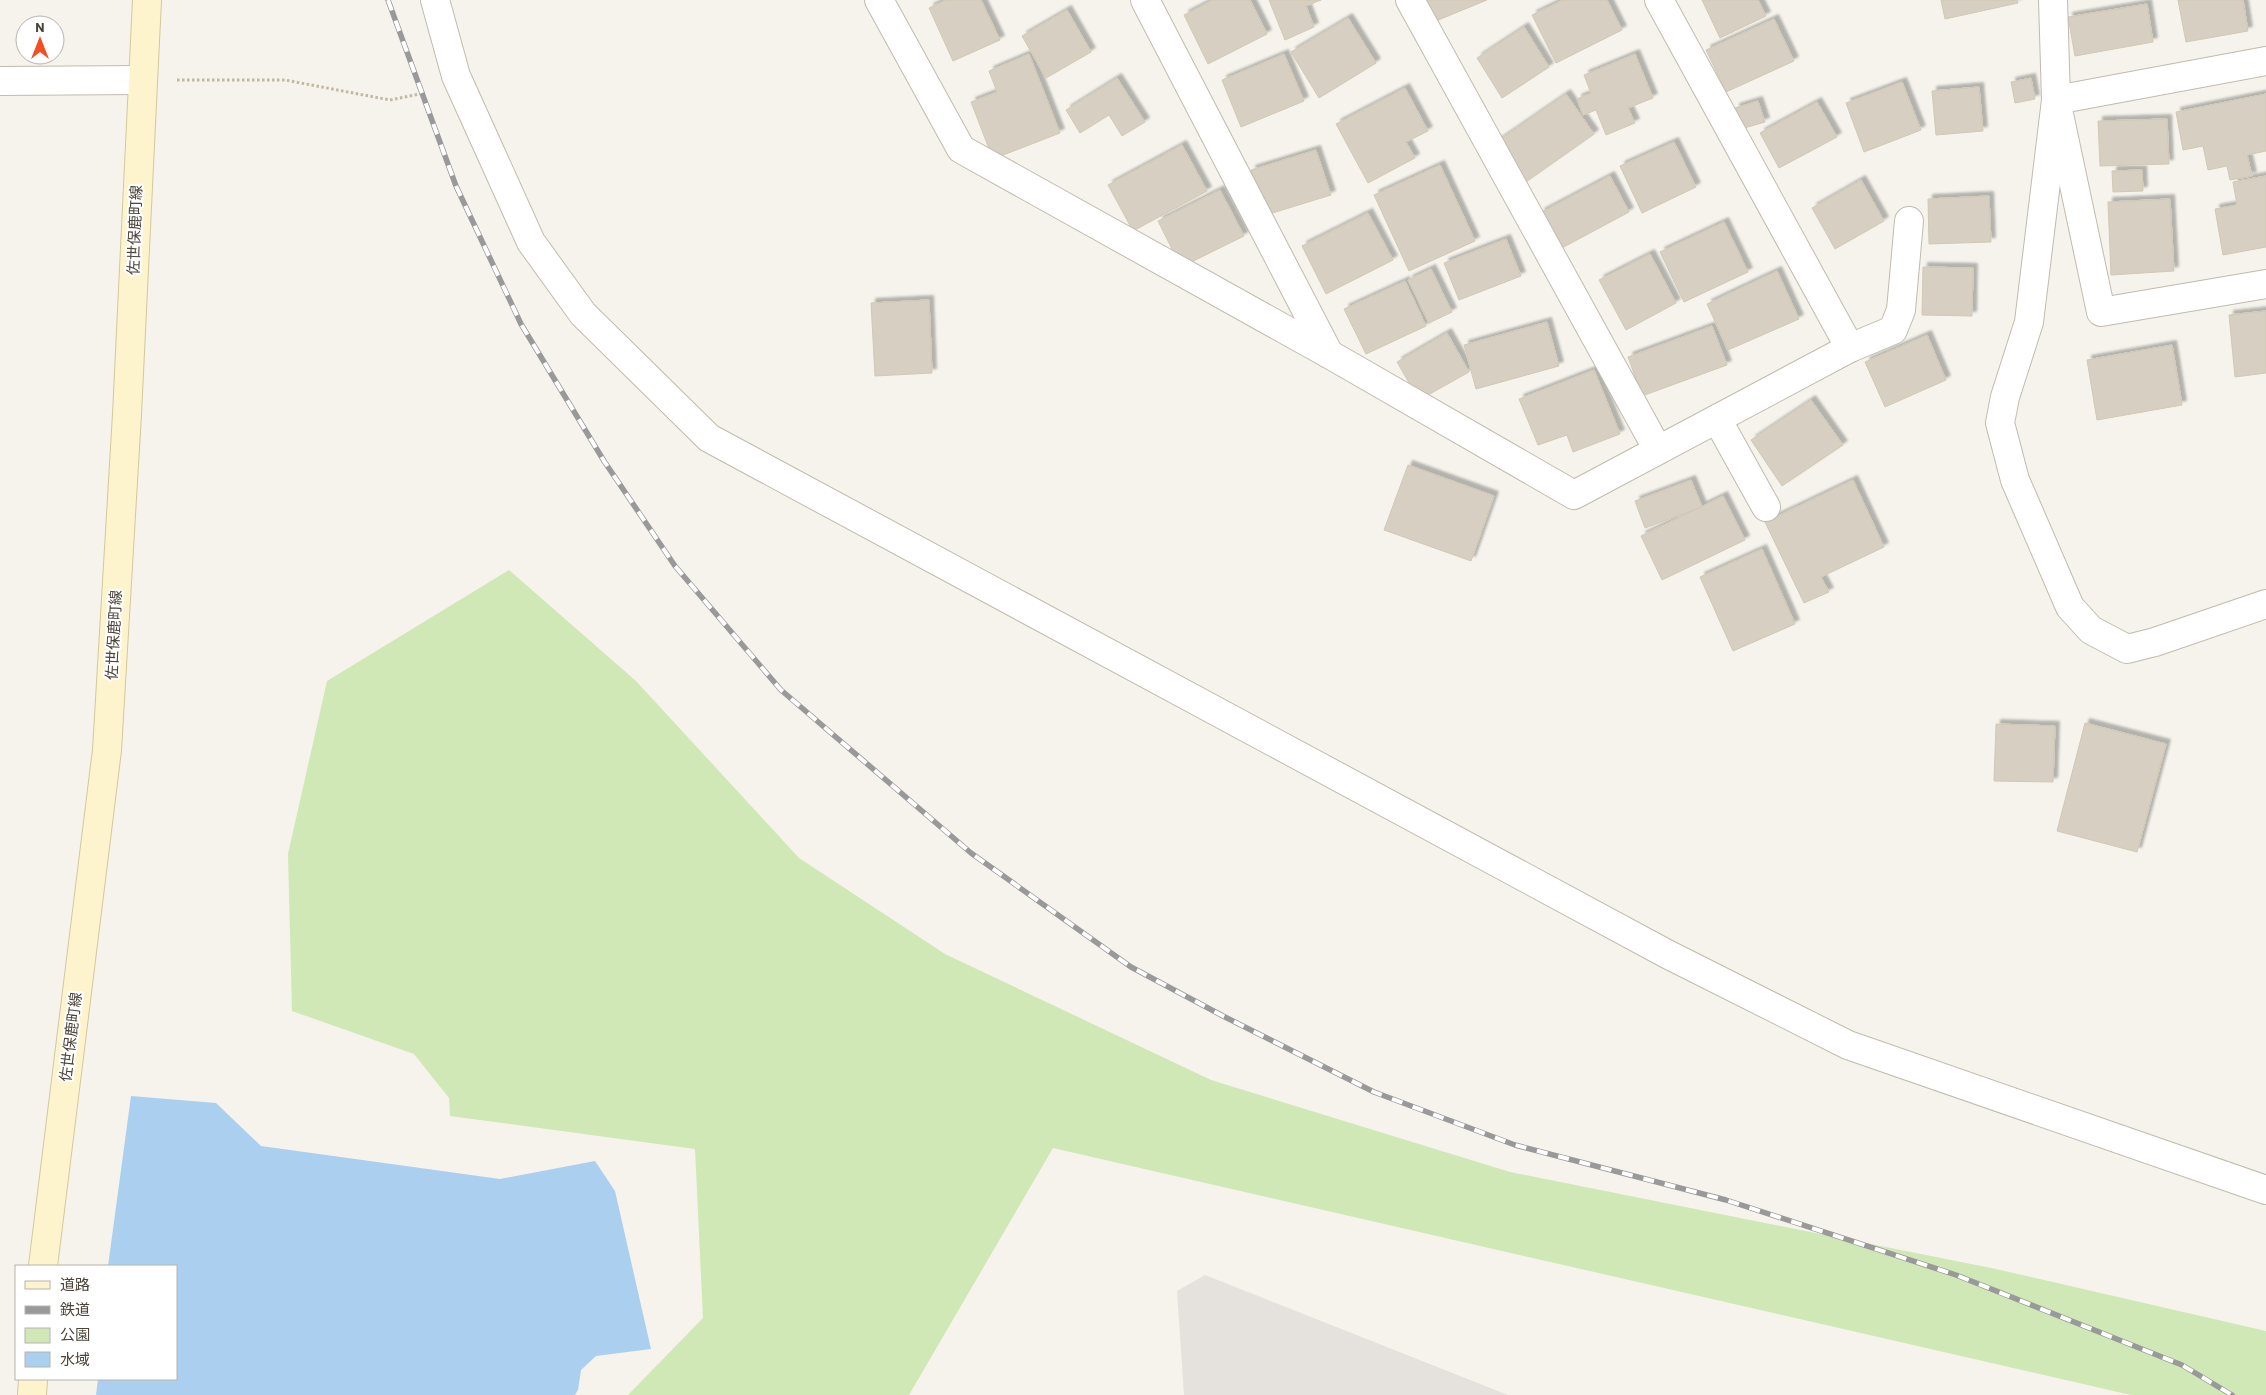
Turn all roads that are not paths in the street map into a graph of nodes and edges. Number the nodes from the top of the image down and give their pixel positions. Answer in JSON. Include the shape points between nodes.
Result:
{"nodes":[{"id":1,"x":147,"y":0,"type":"edge"},
{"id":2,"x":435,"y":0,"type":"edge"},
{"id":3,"x":879,"y":0,"type":"edge"},
{"id":4,"x":1145,"y":0,"type":"edge"},
{"id":5,"x":1410,"y":0,"type":"edge"},
{"id":6,"x":1659,"y":0,"type":"edge"},
{"id":7,"x":2053,"y":0,"type":"edge"},
{"id":8,"x":2266,"y":61,"type":"edge"},
{"id":9,"x":141,"y":80,"type":"junction"},
{"id":10,"x":0,"y":81,"type":"edge"},
{"id":11,"x":2056,"y":100,"type":"junction"},
{"id":12,"x":1909,"y":221,"type":"dead end"},
{"id":13,"x":2266,"y":284,"type":"edge"},
{"id":14,"x":1850,"y":348,"type":"junction"},
{"id":15,"x":1329,"y":354,"type":"junction"},
{"id":16,"x":1717,"y":419,"type":"junction"},
{"id":17,"x":1658,"y":450,"type":"junction"},
{"id":18,"x":1766,"y":507,"type":"dead end"},
{"id":19,"x":2266,"y":604,"type":"edge"},
{"id":20,"x":2266,"y":1190,"type":"edge"},
{"id":21,"x":43,"y":1265,"type":"edge"},
{"id":22,"x":33,"y":1380,"type":"edge"},
{"id":23,"x":32,"y":1395,"type":"edge"}],
"edges":[{"from":1,"to":9,"type":"main road","name":"佐世保鹿町線"},
{"from":2,"to":20,"type":"street","via":[[456,76],[531,242],[583,314],[709,438],[1667,954],[1848,1045]]},
{"from":3,"to":15,"type":"street","via":[[961,148]]},
{"from":4,"to":15,"type":"street"},
{"from":5,"to":17,"type":"street"},
{"from":6,"to":14,"type":"street"},
{"from":7,"to":11,"type":"street"},
{"from":8,"to":11,"type":"street"},
{"from":9,"to":10,"type":"street"},
{"from":9,"to":21,"type":"main road","name":"佐世保鹿町線","via":[[127,414],[107,750]]},
{"from":11,"to":13,"type":"street","via":[[2101,312]]},
{"from":11,"to":19,"type":"street","via":[[2029,322],[2000,423],[2015,480],[2070,607],[2091,630],[2127,649]]},
{"from":12,"to":14,"type":"street","via":[[1901,310],[1893,330]]},
{"from":14,"to":16,"type":"street"},
{"from":15,"to":17,"type":"street","via":[[1574,495]]},
{"from":16,"to":17,"type":"street"},
{"from":16,"to":18,"type":"street"},
{"from":22,"to":23,"type":"main road"}]}
